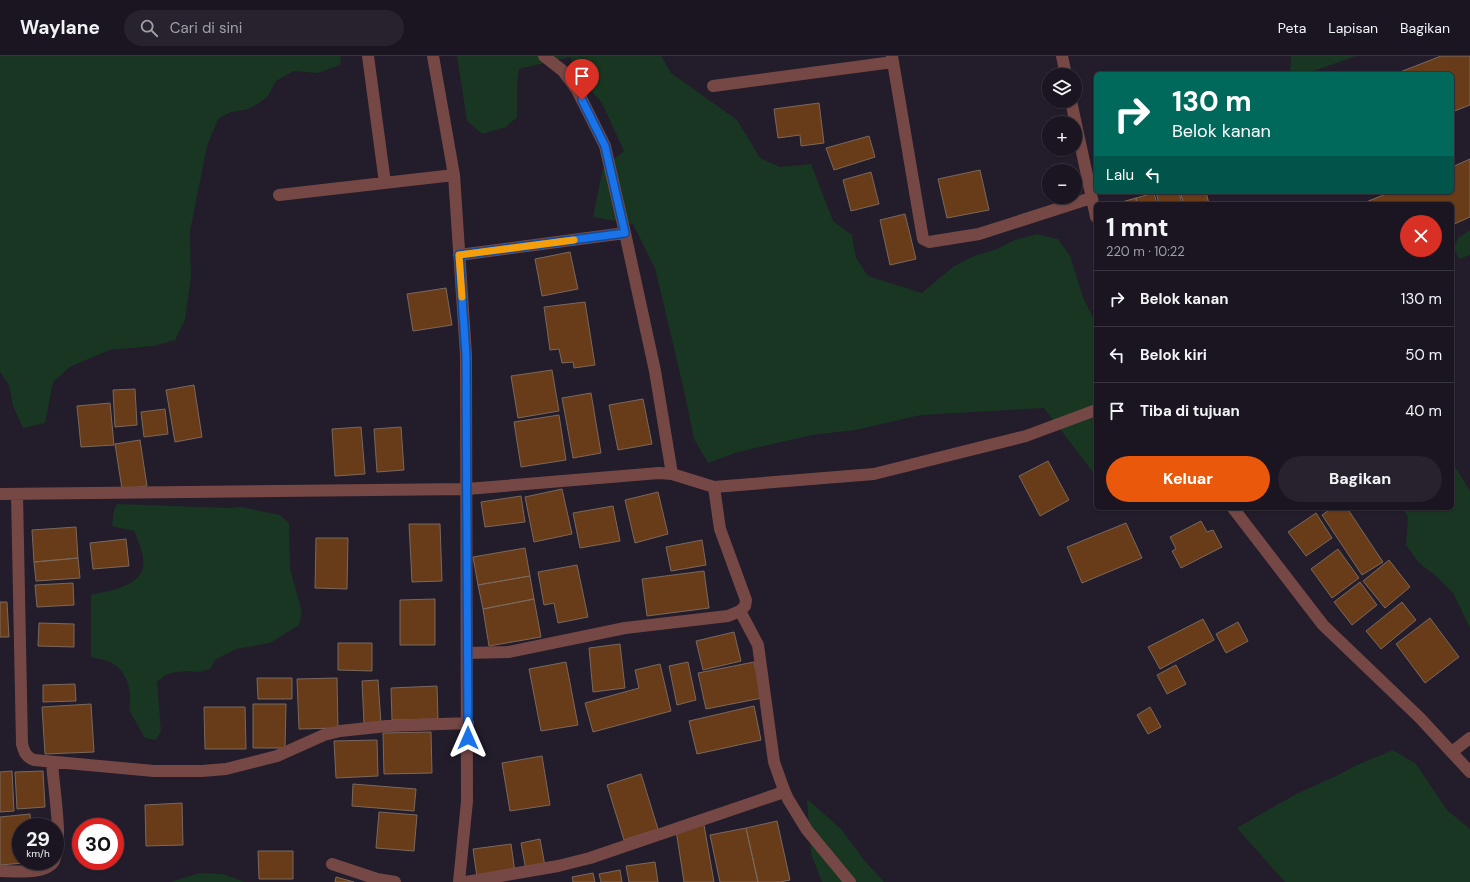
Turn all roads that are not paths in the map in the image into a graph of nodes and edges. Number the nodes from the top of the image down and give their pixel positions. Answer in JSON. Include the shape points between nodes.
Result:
{"nodes":[{"id":1,"x":368,"y":56,"type":"edge"},
{"id":2,"x":433,"y":56,"type":"edge"},
{"id":3,"x":544,"y":56,"type":"edge"},
{"id":4,"x":1062,"y":56,"type":"edge"},
{"id":5,"x":893,"y":59,"type":"edge"},
{"id":6,"x":1065,"y":68,"type":"edge"},
{"id":7,"x":714,"y":86,"type":"dead end"},
{"id":8,"x":1072,"y":108,"type":"edge"},
{"id":9,"x":454,"y":175,"type":"junction"},
{"id":10,"x":385,"y":183,"type":"junction"},
{"id":11,"x":279,"y":195,"type":"dead end"},
{"id":12,"x":1091,"y":198,"type":"junction"},
{"id":13,"x":1094,"y":209,"type":"edge"},
{"id":14,"x":625,"y":233,"type":"junction"},
{"id":15,"x":459,"y":255,"type":"junction"},
{"id":16,"x":1094,"y":411,"type":"edge"},
{"id":17,"x":672,"y":474,"type":"junction"},
{"id":18,"x":714,"y":487,"type":"junction"},
{"id":19,"x":467,"y":489,"type":"junction"},
{"id":20,"x":0,"y":494,"type":"edge"},
{"id":21,"x":17,"y":494,"type":"junction"},
{"id":22,"x":1234,"y":510,"type":"edge"},
{"id":23,"x":740,"y":611,"type":"junction"},
{"id":24,"x":467,"y":653,"type":"junction"},
{"id":25,"x":468,"y":723,"type":"junction"},
{"id":26,"x":1470,"y":738,"type":"edge"},
{"id":27,"x":1452,"y":752,"type":"junction"},
{"id":28,"x":52,"y":762,"type":"junction"},
{"id":29,"x":1470,"y":772,"type":"edge"},
{"id":30,"x":784,"y":790,"type":"junction"},
{"id":31,"x":58,"y":818,"type":"edge"},
{"id":32,"x":332,"y":864,"type":"dead end"},
{"id":33,"x":42,"y":870,"type":"edge"},
{"id":34,"x":0,"y":871,"type":"edge"},
{"id":35,"x":33,"y":876,"type":"edge"},
{"id":36,"x":394,"y":882,"type":"edge"},
{"id":37,"x":458,"y":882,"type":"edge"},
{"id":38,"x":466,"y":882,"type":"edge"},
{"id":39,"x":850,"y":882,"type":"edge"}],
"edges":[{"from":1,"to":10,"type":"street"},
{"from":2,"to":9,"type":"street"},
{"from":3,"to":14,"type":"street","via":[[563,71],[577,90],[605,146]]},
{"from":4,"to":6,"type":"street"},
{"from":5,"to":7,"type":"street"},
{"from":5,"to":12,"type":"street","via":[[923,239],[929,242],[979,234]]},
{"from":8,"to":12,"type":"street"},
{"from":9,"to":10,"type":"street"},
{"from":9,"to":15,"type":"street"},
{"from":10,"to":11,"type":"street"},
{"from":12,"to":13,"type":"street"},
{"from":14,"to":15,"type":"street"},
{"from":14,"to":17,"type":"street","via":[[655,371]]},
{"from":15,"to":19,"type":"street","via":[[466,355]]},
{"from":16,"to":18,"type":"street","via":[[1026,436],[874,474]]},
{"from":17,"to":18,"type":"street"},
{"from":17,"to":19,"type":"street"},
{"from":18,"to":23,"type":"street","via":[[720,529],[746,600]]},
{"from":19,"to":21,"type":"street"},
{"from":19,"to":24,"type":"street"},
{"from":20,"to":21,"type":"street"},
{"from":21,"to":28,"type":"street","via":[[22,744],[29,758]]},
{"from":22,"to":27,"type":"street","via":[[1323,625]]},
{"from":23,"to":24,"type":"street","via":[[728,616],[625,628],[508,652]]},
{"from":23,"to":30,"type":"street","via":[[758,645],[774,762]]},
{"from":24,"to":25,"type":"street"},
{"from":25,"to":28,"type":"street","via":[[386,726],[324,735],[278,756],[226,769],[154,771]]},
{"from":25,"to":37,"type":"street","via":[[467,801]]},
{"from":26,"to":27,"type":"street"},
{"from":27,"to":29,"type":"street"},
{"from":28,"to":31,"type":"street"},
{"from":30,"to":38,"type":"street","via":[[590,858]]},
{"from":30,"to":39,"type":"street","via":[[807,830]]},
{"from":32,"to":36,"type":"street"},
{"from":33,"to":35,"type":"street"},
{"from":34,"to":35,"type":"street"}]}
